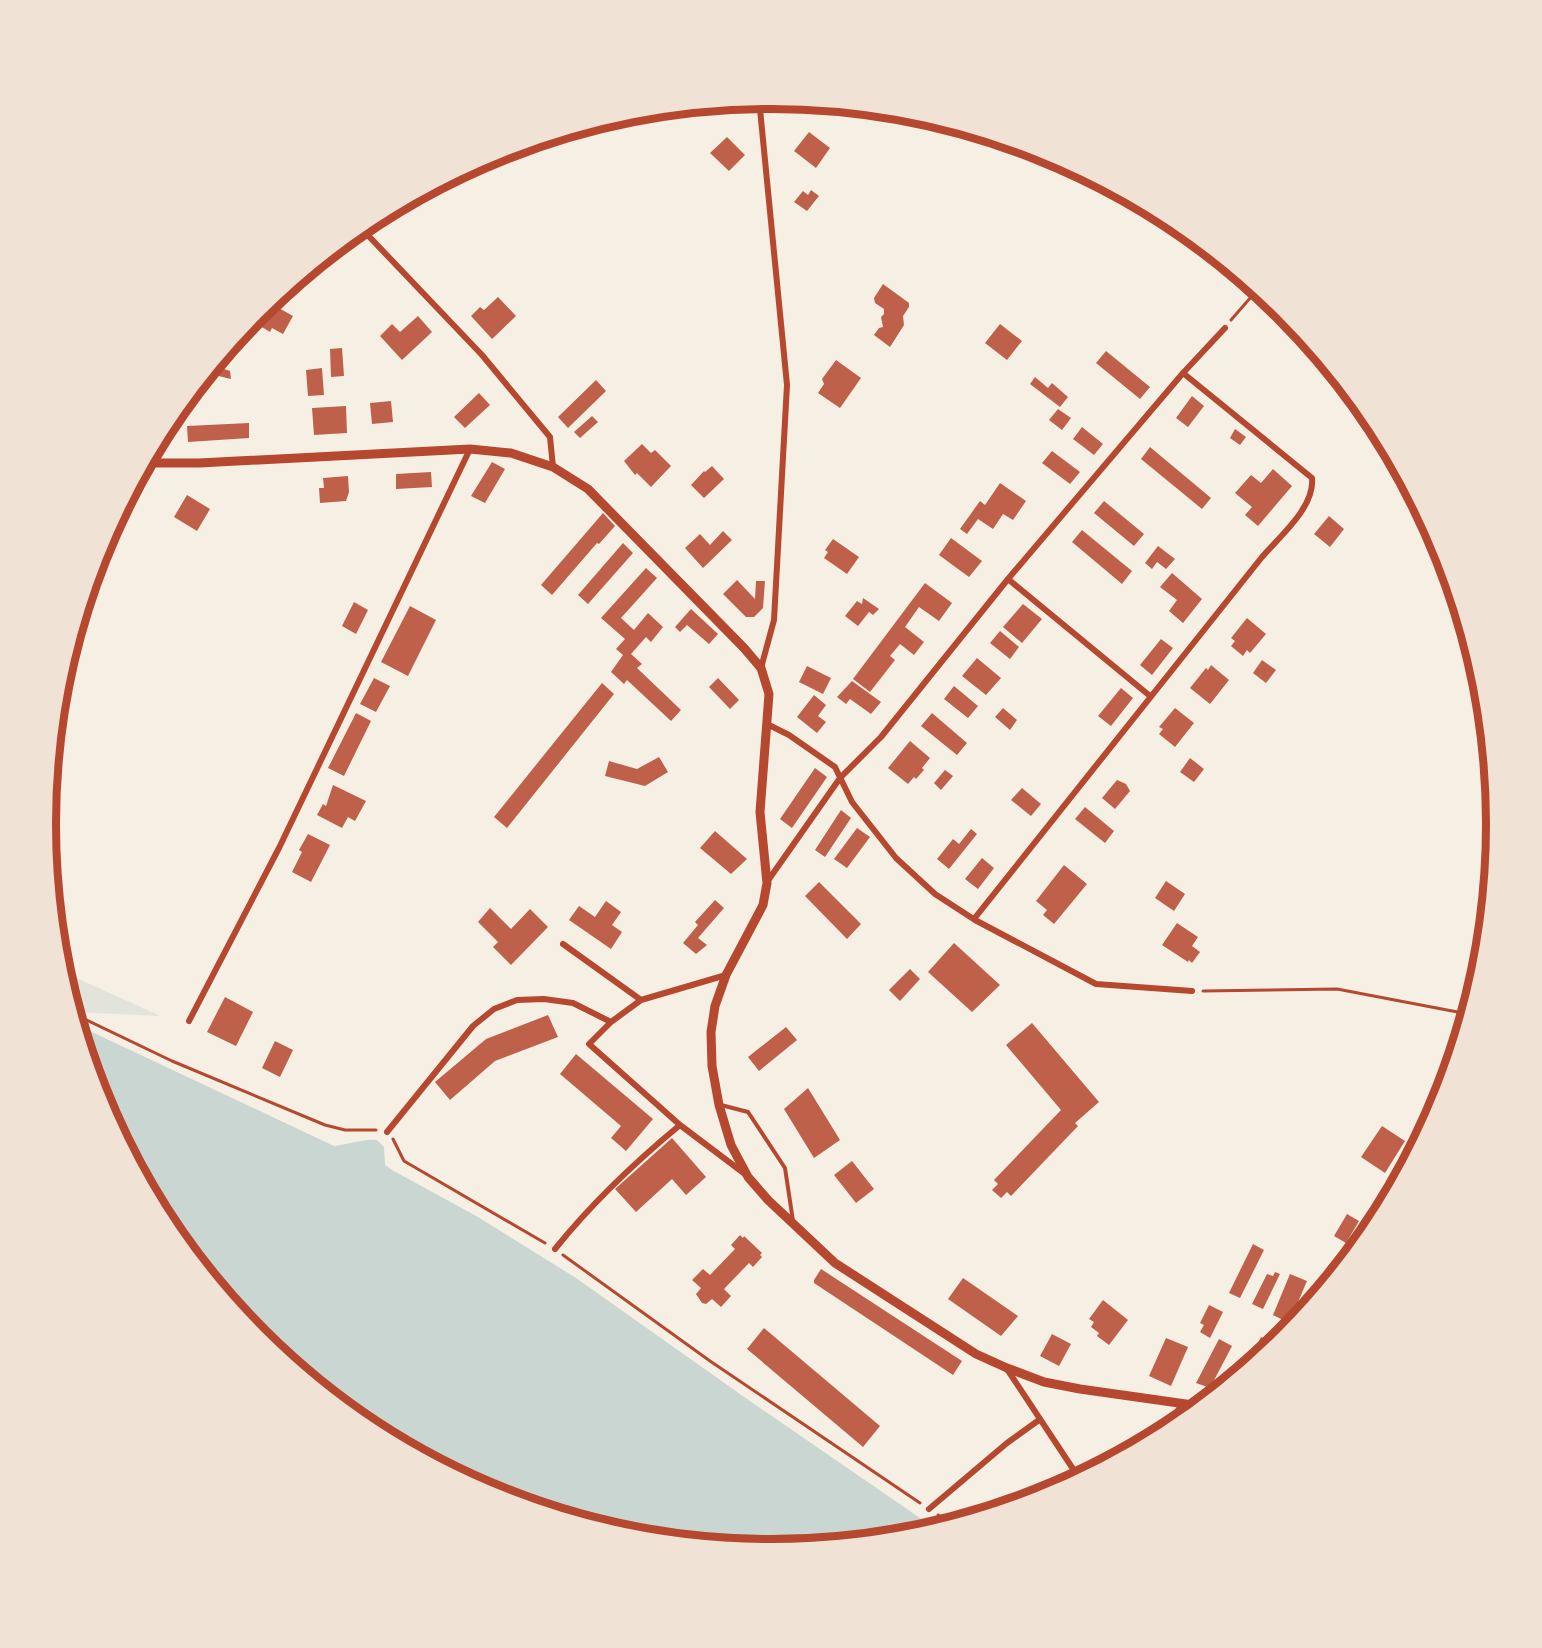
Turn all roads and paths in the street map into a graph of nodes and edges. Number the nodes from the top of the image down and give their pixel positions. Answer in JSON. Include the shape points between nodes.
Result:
{"nodes":[{"id":1,"x":760,"y":109,"type":"edge"},
{"id":2,"x":366,"y":234,"type":"edge"},
{"id":3,"x":1252,"y":295,"type":"edge"},
{"id":4,"x":1224,"y":328,"type":"joint"},
{"id":5,"x":1183,"y":374,"type":"junction"},
{"id":6,"x":470,"y":449,"type":"junction"},
{"id":7,"x":153,"y":463,"type":"edge"},
{"id":8,"x":553,"y":467,"type":"junction"},
{"id":9,"x":1008,"y":579,"type":"junction"},
{"id":10,"x":761,"y":668,"type":"junction"},
{"id":11,"x":1150,"y":696,"type":"junction"},
{"id":12,"x":767,"y":724,"type":"junction"},
{"id":13,"x":840,"y":778,"type":"junction"},
{"id":14,"x":767,"y":883,"type":"junction"},
{"id":15,"x":974,"y":919,"type":"junction"},
{"id":16,"x":563,"y":944,"type":"dead end"},
{"id":17,"x":726,"y":975,"type":"junction"},
{"id":18,"x":1192,"y":992,"type":"joint"},
{"id":19,"x":641,"y":1000,"type":"junction"},
{"id":20,"x":1461,"y":1013,"type":"edge"},
{"id":21,"x":83,"y":1018,"type":"edge"},
{"id":22,"x":189,"y":1021,"type":"dead end"},
{"id":23,"x":611,"y":1022,"type":"junction"},
{"id":24,"x":719,"y":1105,"type":"junction"},
{"id":25,"x":680,"y":1125,"type":"junction"},
{"id":26,"x":387,"y":1132,"type":"junction"},
{"id":27,"x":748,"y":1177,"type":"junction"},
{"id":28,"x":794,"y":1225,"type":"junction"},
{"id":29,"x":555,"y":1249,"type":"junction"},
{"id":30,"x":1007,"y":1368,"type":"junction"},
{"id":31,"x":1182,"y":1404,"type":"junction"},
{"id":32,"x":1189,"y":1405,"type":"edge"},
{"id":33,"x":1175,"y":1415,"type":"edge"},
{"id":34,"x":1039,"y":1420,"type":"junction"},
{"id":35,"x":1075,"y":1472,"type":"edge"},
{"id":36,"x":929,"y":1509,"type":"junction"},
{"id":37,"x":943,"y":1518,"type":"edge"}],
"edges":[{"from":1,"to":10,"type":"street","via":[[787,385],[774,620]]},
{"from":2,"to":8,"type":"street","via":[[482,355],[550,437]]},
{"from":3,"to":4,"type":"path"},
{"from":4,"to":5,"type":"street"},
{"from":5,"to":9,"type":"street"},
{"from":5,"to":11,"type":"street","via":[[1312,478],[1313,489],[1308,503]]},
{"from":6,"to":7,"type":"street"},
{"from":6,"to":8,"type":"street","via":[[511,453]]},
{"from":6,"to":22,"type":"street","via":[[279,848]]},
{"from":8,"to":10,"type":"street","via":[[588,489]]},
{"from":9,"to":11,"type":"street"},
{"from":9,"to":13,"type":"street","via":[[881,737]]},
{"from":10,"to":12,"type":"street","via":[[769,694]]},
{"from":11,"to":15,"type":"street"},
{"from":12,"to":13,"type":"street","via":[[835,767]]},
{"from":12,"to":14,"type":"street","via":[[760,812]]},
{"from":13,"to":14,"type":"street"},
{"from":13,"to":15,"type":"street","via":[[852,802],[896,858],[935,894]]},
{"from":14,"to":17,"type":"street","via":[[759,912]]},
{"from":15,"to":18,"type":"street","via":[[1096,984]]},
{"from":16,"to":19,"type":"street"},
{"from":17,"to":19,"type":"street"},
{"from":17,"to":24,"type":"street","via":[[711,1032]]},
{"from":18,"to":20,"type":"path","via":[[1337,989]]},
{"from":19,"to":23,"type":"street"},
{"from":21,"to":26,"type":"path","via":[[172,1061],[325,1125]]},
{"from":23,"to":25,"type":"street","via":[[589,1044]]},
{"from":23,"to":26,"type":"street","via":[[573,1003],[544,999],[517,1000],[494,1009],[473,1026]]},
{"from":24,"to":27,"type":"street","via":[[731,1145]]},
{"from":24,"to":28,"type":"lane","via":[[748,1112],[785,1168]]},
{"from":25,"to":27,"type":"street"},
{"from":25,"to":29,"type":"street","via":[[639,1158]]},
{"from":26,"to":29,"type":"path","via":[[404,1161]]},
{"from":27,"to":28,"type":"street"},
{"from":28,"to":30,"type":"street","via":[[835,1263],[976,1354]]},
{"from":29,"to":36,"type":"path","via":[[710,1361]]},
{"from":30,"to":31,"type":"street","via":[[1044,1382]]},
{"from":30,"to":34,"type":"street"},
{"from":31,"to":32,"type":"street"},
{"from":31,"to":33,"type":"street"},
{"from":34,"to":35,"type":"street"},
{"from":34,"to":36,"type":"street"},
{"from":36,"to":37,"type":"path"}]}
